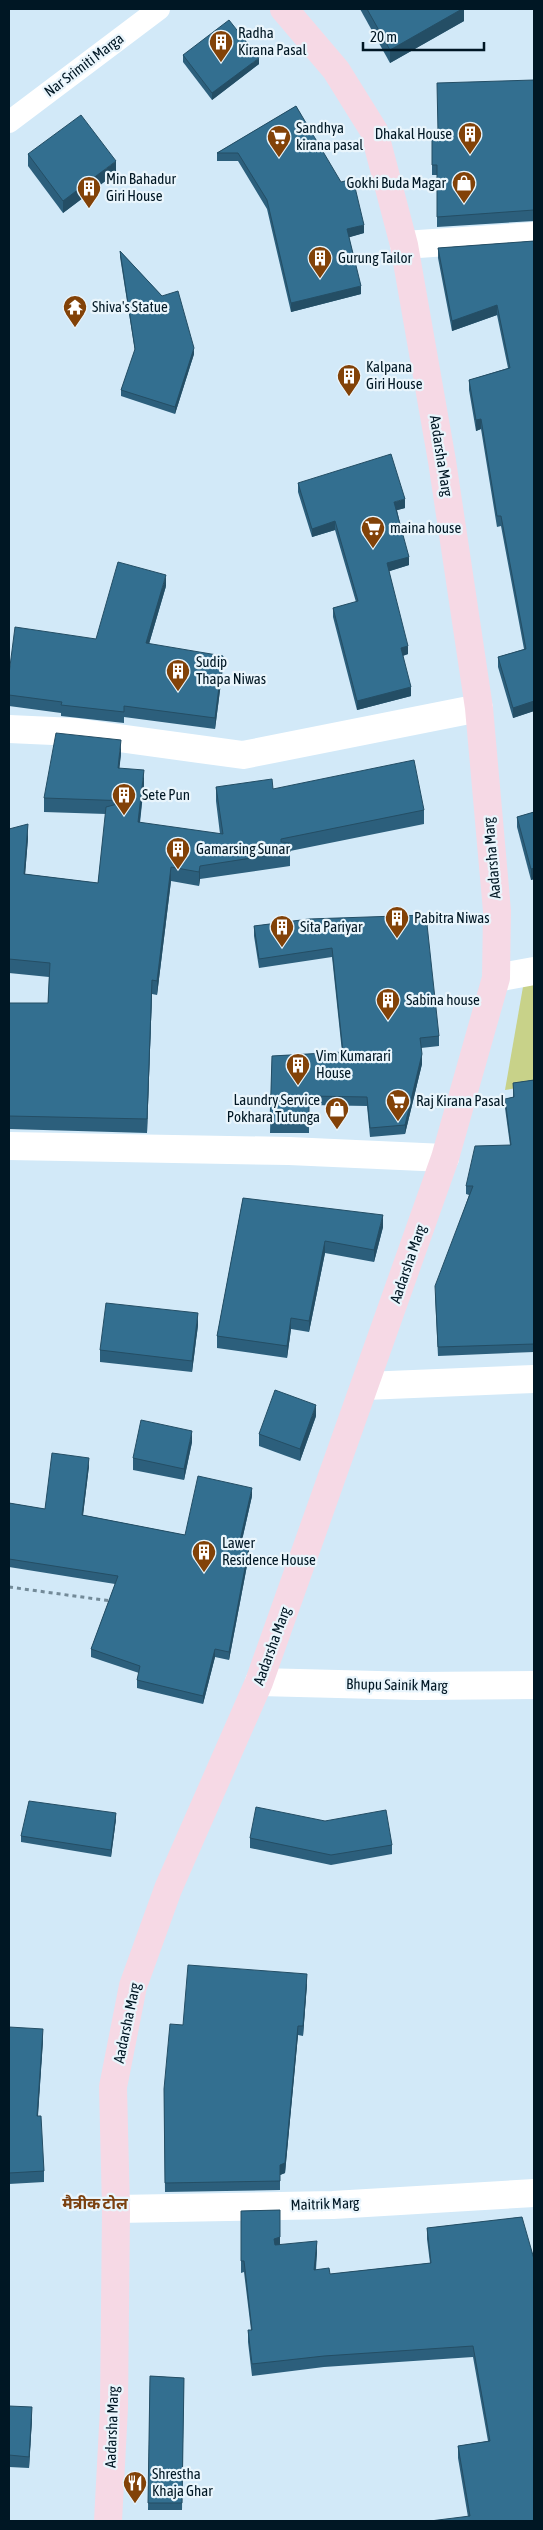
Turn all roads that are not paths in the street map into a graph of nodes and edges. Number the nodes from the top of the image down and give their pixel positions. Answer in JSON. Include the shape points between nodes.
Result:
{"nodes":[{"id":1,"x":159,"y":9,"type":"edge"},
{"id":2,"x":284,"y":9,"type":"edge"},
{"id":3,"x":9,"y":122,"type":"edge"},
{"id":4,"x":534,"y":236,"type":"edge"},
{"id":5,"x":404,"y":245,"type":"junction"},
{"id":6,"x":479,"y":708,"type":"junction"},
{"id":7,"x":9,"y":730,"type":"edge"},
{"id":8,"x":534,"y":971,"type":"edge"},
{"id":9,"x":496,"y":978,"type":"junction"},
{"id":10,"x":9,"y":1146,"type":"edge"},
{"id":11,"x":445,"y":1158,"type":"junction"},
{"id":12,"x":534,"y":1379,"type":"edge"},
{"id":13,"x":365,"y":1386,"type":"junction"},
{"id":14,"x":259,"y":1682,"type":"junction"},
{"id":15,"x":534,"y":1685,"type":"edge"},
{"id":16,"x":534,"y":2193,"type":"edge"},
{"id":17,"x":116,"y":2209,"type":"junction"},
{"id":18,"x":108,"y":2521,"type":"edge"}],
"edges":[{"from":1,"to":3,"type":"lane","name":"Nar Srimiti Marga"},
{"from":2,"to":5,"type":"main road","name":"Aadarsha Marg","via":[[336,70],[374,131]]},
{"from":4,"to":5,"type":"street"},
{"from":5,"to":6,"type":"main road","name":"Aadarsha Marg","via":[[442,461]]},
{"from":6,"to":7,"type":"street","via":[[243,755],[75,732]]},
{"from":6,"to":9,"type":"main road","name":"Aadarsha Marg","via":[[497,911]]},
{"from":8,"to":9,"type":"street"},
{"from":9,"to":11,"type":"main road","name":"Aadarsha Marg"},
{"from":10,"to":11,"type":"street","via":[[289,1150]]},
{"from":11,"to":13,"type":"main road","name":"Aadarsha Marg"},
{"from":12,"to":13,"type":"street"},
{"from":13,"to":14,"type":"main road","name":"Aadarsha Marg"},
{"from":14,"to":15,"type":"street","name":"Bhupu Sainik Marg"},
{"from":14,"to":17,"type":"main road","name":"Aadarsha Marg","via":[[168,1889],[133,1986],[113,2087]]},
{"from":16,"to":17,"type":"street","name":"Maitrik Marg","via":[[333,2205]]},
{"from":17,"to":18,"type":"main road","name":"Aadarsha Marg","via":[[114,2408]]}]}
